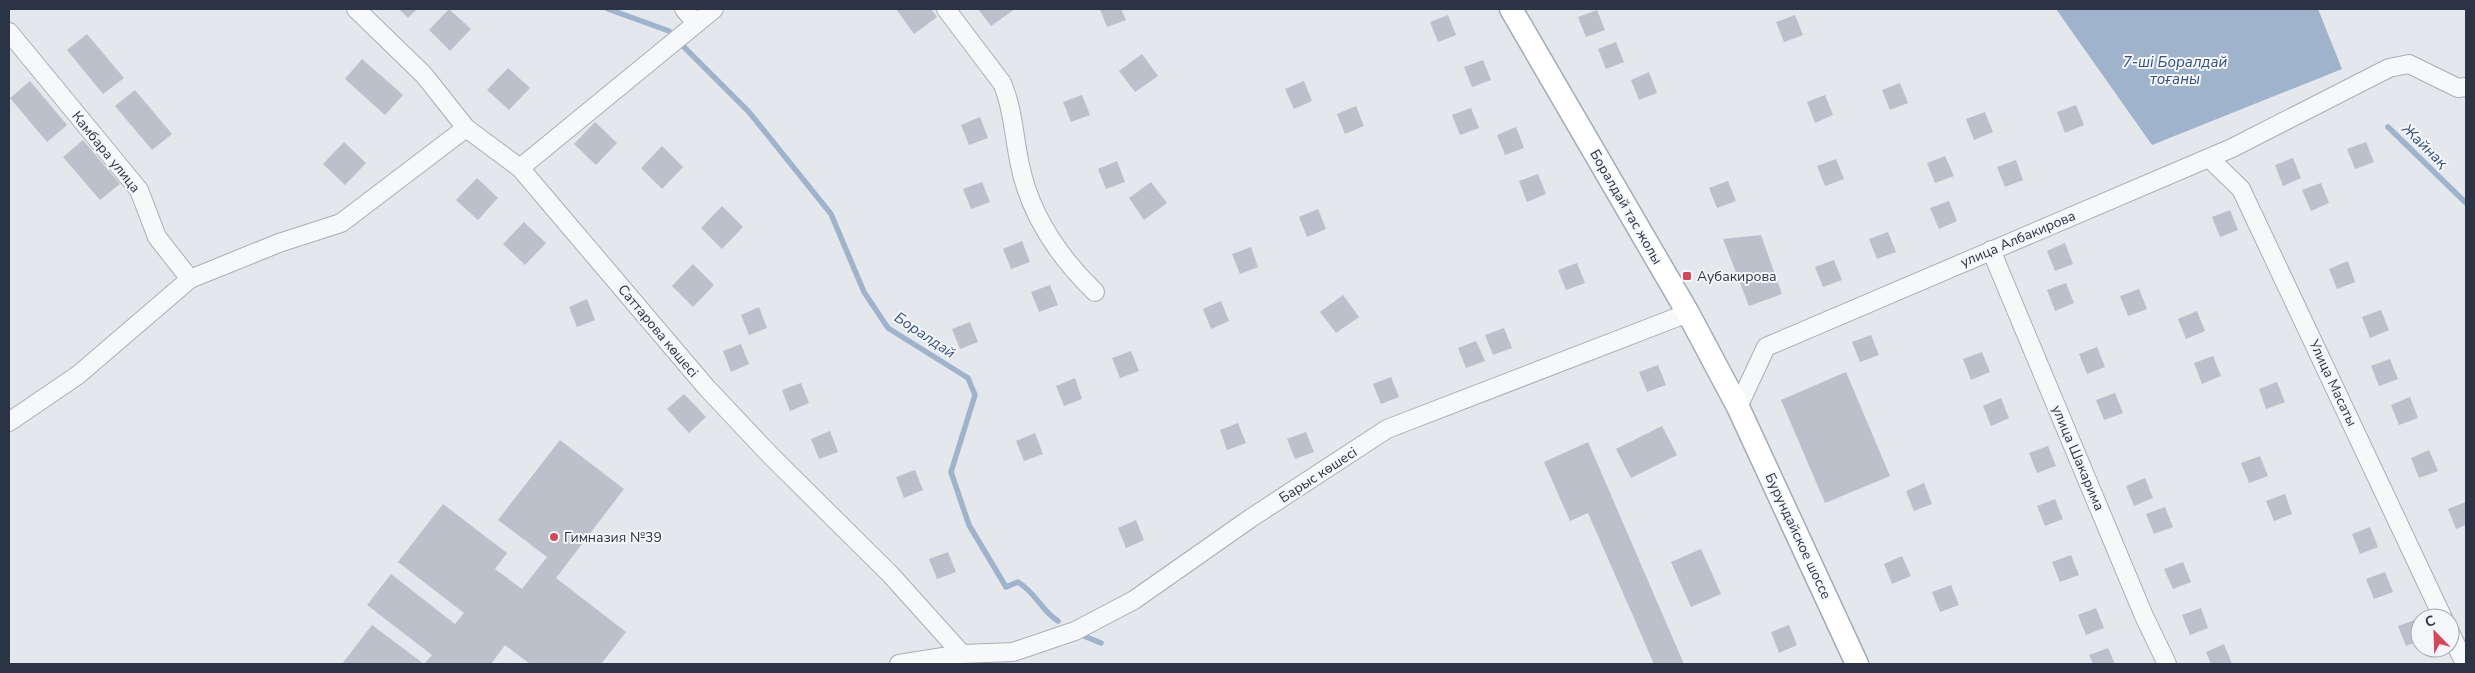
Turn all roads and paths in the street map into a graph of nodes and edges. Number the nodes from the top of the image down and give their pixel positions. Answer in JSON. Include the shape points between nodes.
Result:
{"nodes":[{"id":1,"x":356,"y":9,"type":"edge"},
{"id":2,"x":684,"y":9,"type":"edge"},
{"id":3,"x":714,"y":9,"type":"edge"},
{"id":4,"x":946,"y":9,"type":"edge"},
{"id":5,"x":1511,"y":9,"type":"edge"},
{"id":6,"x":696,"y":22,"type":"junction"},
{"id":7,"x":9,"y":32,"type":"edge"},
{"id":8,"x":2466,"y":87,"type":"edge"},
{"id":9,"x":466,"y":128,"type":"junction"},
{"id":10,"x":2209,"y":158,"type":"junction"},
{"id":11,"x":520,"y":168,"type":"junction"},
{"id":12,"x":1991,"y":250,"type":"junction"},
{"id":13,"x":190,"y":279,"type":"junction"},
{"id":14,"x":1095,"y":292,"type":"dead end"},
{"id":15,"x":1688,"y":313,"type":"junction"},
{"id":16,"x":1738,"y":407,"type":"junction"},
{"id":17,"x":9,"y":422,"type":"edge"},
{"id":18,"x":2438,"y":608,"type":"edge"},
{"id":19,"x":962,"y":654,"type":"junction"},
{"id":20,"x":899,"y":664,"type":"edge"},
{"id":21,"x":1857,"y":664,"type":"edge"},
{"id":22,"x":2167,"y":664,"type":"edge"}],
"edges":[{"from":1,"to":9,"type":"street","name":"Саттарова көшесі","via":[[424,75]]},
{"from":2,"to":6,"type":"street"},
{"from":3,"to":6,"type":"street"},
{"from":4,"to":14,"type":"street","via":[[1005,89],[1020,166],[1038,220],[1074,272]]},
{"from":5,"to":15,"type":"main road","name":"Боралдай тас жолы"},
{"from":6,"to":11,"type":"street"},
{"from":7,"to":13,"type":"street","name":"Камбара улица","via":[[139,190],[158,237]]},
{"from":8,"to":10,"type":"street","name":"улица Албакирова","via":[[2458,88],[2409,64],[2389,68]]},
{"from":9,"to":11,"type":"street","name":"Саттарова көшесі"},
{"from":9,"to":13,"type":"street","via":[[341,222],[278,243]]},
{"from":10,"to":12,"type":"street","name":"улица Албакирова"},
{"from":10,"to":18,"type":"street","name":"Улица Масаты","via":[[2241,189]]},
{"from":11,"to":19,"type":"street","name":"Саттарова көшесі","via":[[706,387],[891,575]]},
{"from":12,"to":16,"type":"street","name":"улица Албакирова","via":[[1766,347]]},
{"from":12,"to":22,"type":"street","name":"улица Шакарима"},
{"from":13,"to":17,"type":"street","via":[[78,375]]},
{"from":15,"to":16,"type":"main road","name":"Боралдай тас жолы"},
{"from":15,"to":19,"type":"street","name":"Барыс көшесі","via":[[1387,429],[1134,600],[1074,631],[1013,652]]},
{"from":16,"to":21,"type":"main road","name":"Бурундайское шоссе"},
{"from":19,"to":20,"type":"street","name":"Барыс көшесі"}]}
